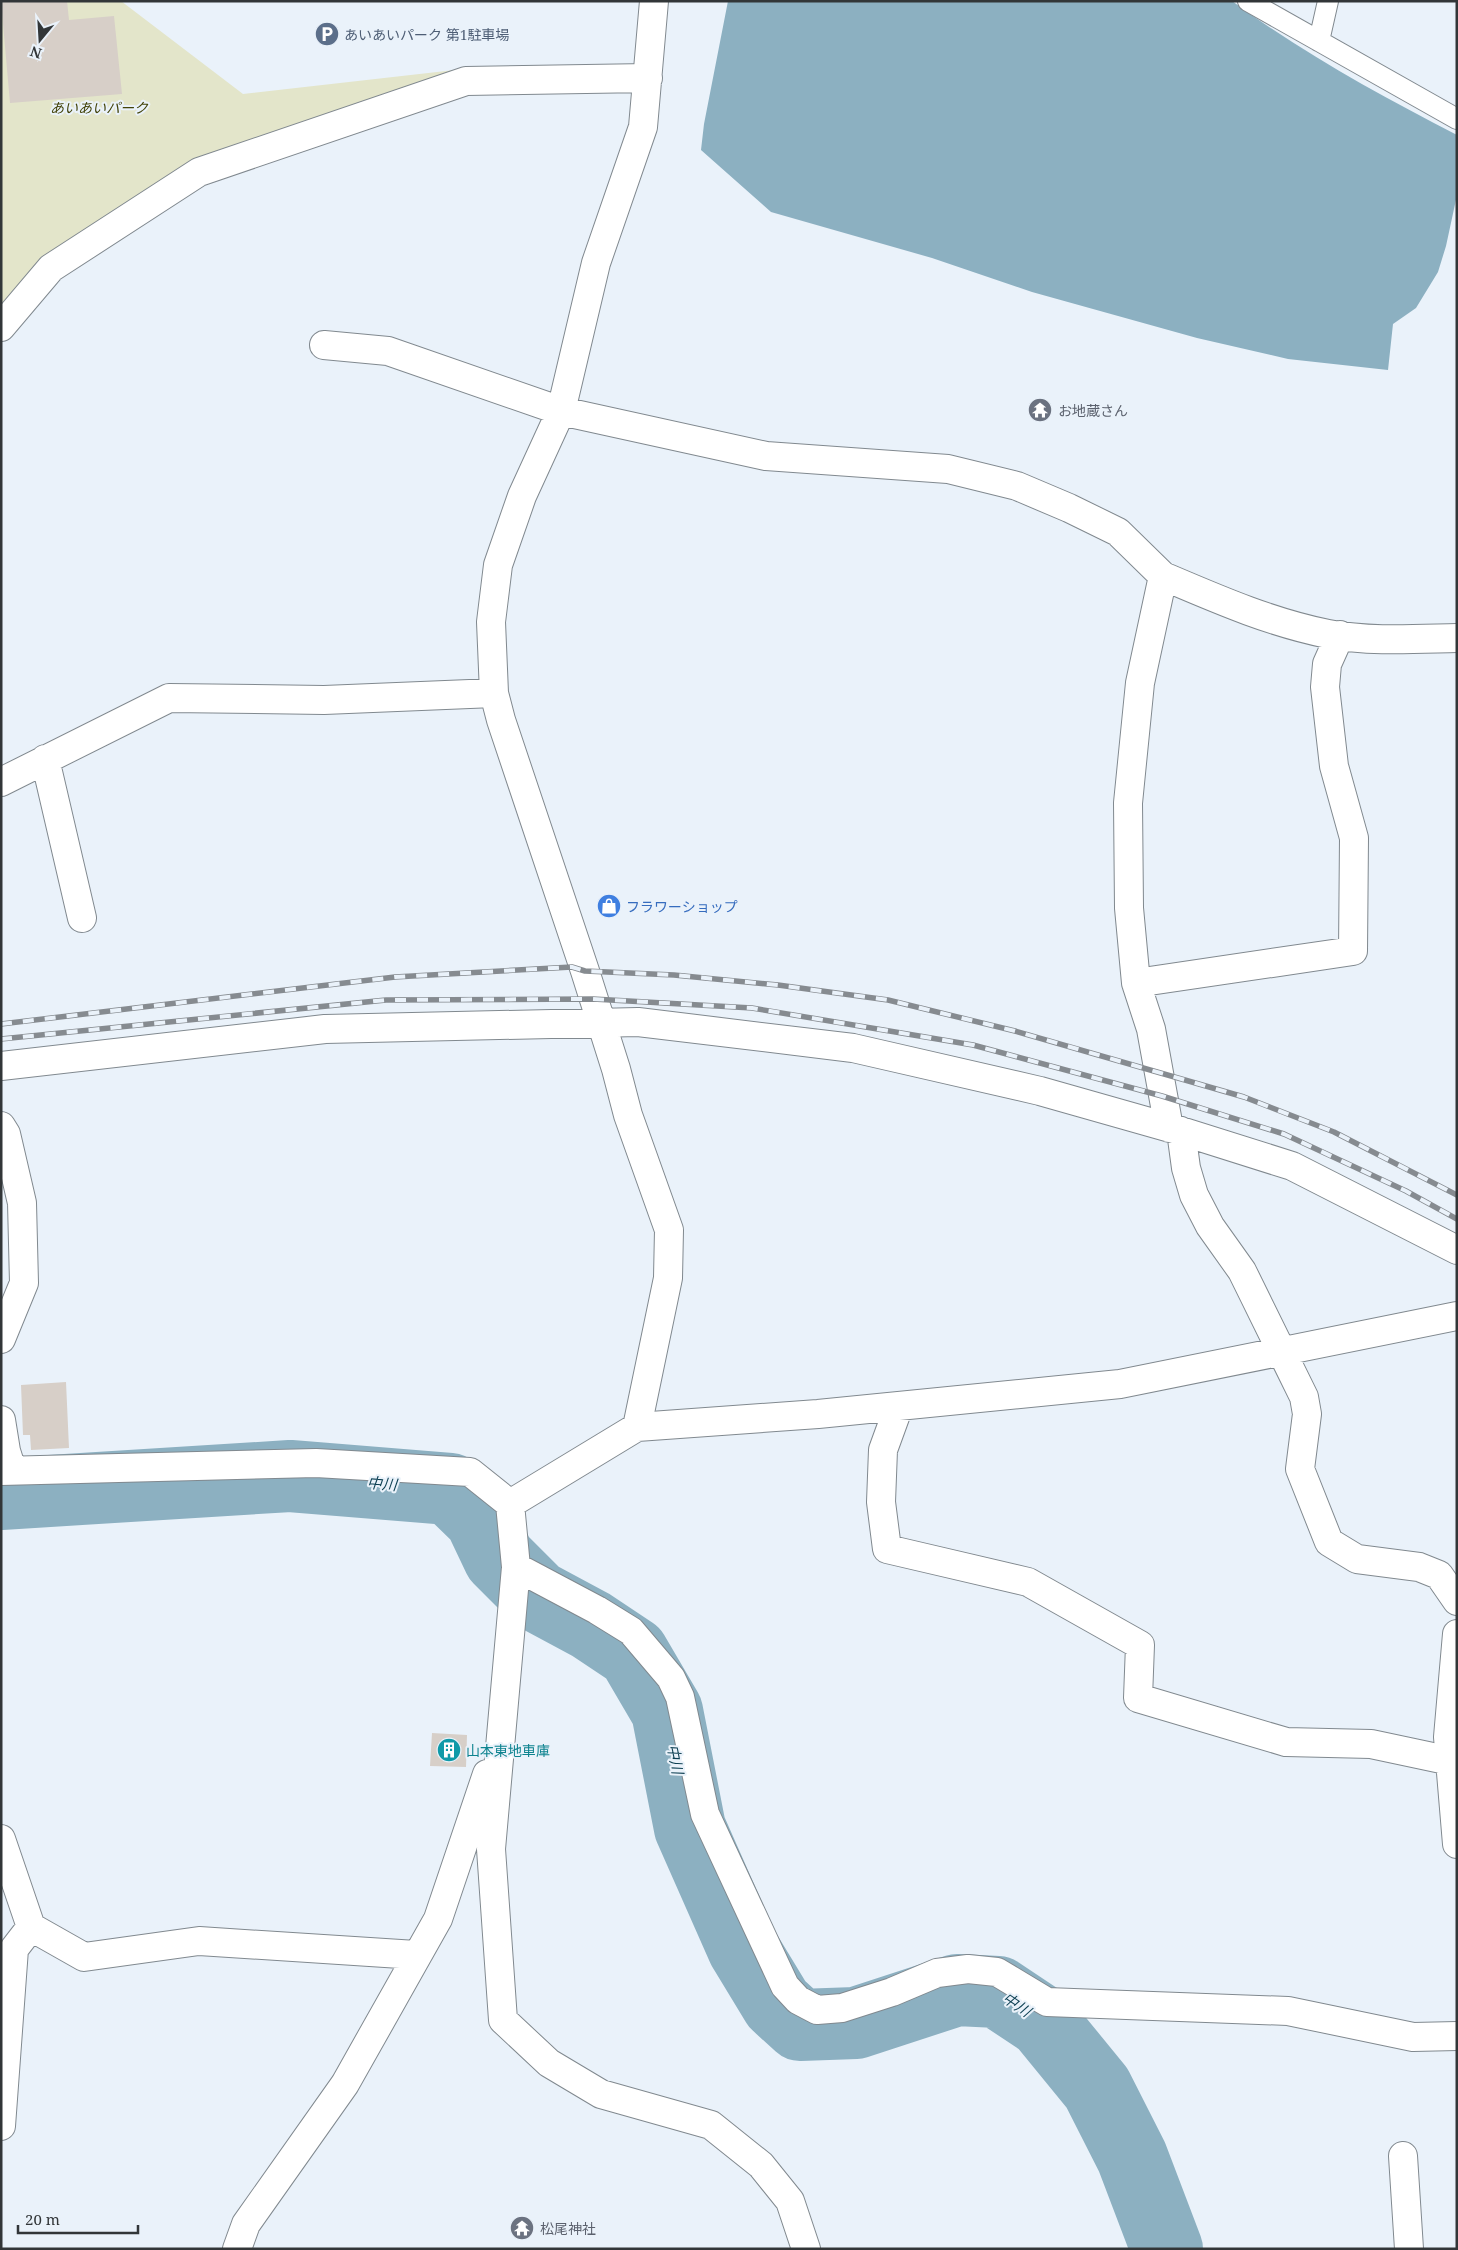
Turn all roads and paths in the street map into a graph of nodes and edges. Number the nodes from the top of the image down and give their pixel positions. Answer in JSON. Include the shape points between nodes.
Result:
{"nodes":[{"id":1,"x":654,"y":1,"type":"edge"},
{"id":2,"x":1248,"y":1,"type":"edge"},
{"id":3,"x":1328,"y":1,"type":"edge"},
{"id":4,"x":1319,"y":42,"type":"junction"},
{"id":5,"x":648,"y":78,"type":"junction"},
{"id":6,"x":1457,"y":119,"type":"edge"},
{"id":7,"x":1,"y":327,"type":"edge"},
{"id":8,"x":324,"y":345,"type":"dead end"},
{"id":9,"x":561,"y":410,"type":"junction"},
{"id":10,"x":1163,"y":576,"type":"junction"},
{"id":11,"x":1340,"y":635,"type":"junction"},
{"id":12,"x":1457,"y":638,"type":"edge"},
{"id":13,"x":494,"y":693,"type":"junction"},
{"id":14,"x":45,"y":759,"type":"junction"},
{"id":15,"x":1,"y":782,"type":"edge"},
{"id":16,"x":82,"y":918,"type":"dead end"},
{"id":17,"x":1136,"y":983,"type":"junction"},
{"id":18,"x":602,"y":1024,"type":"junction"},
{"id":19,"x":1,"y":1066,"type":"edge"},
{"id":20,"x":1,"y":1126,"type":"edge"},
{"id":21,"x":1175,"y":1129,"type":"junction"},
{"id":22,"x":1457,"y":1250,"type":"edge"},
{"id":23,"x":1457,"y":1316,"type":"edge"},
{"id":24,"x":4,"y":1327,"type":"edge"},
{"id":25,"x":1280,"y":1352,"type":"junction"},
{"id":26,"x":899,"y":1406,"type":"junction"},
{"id":27,"x":1,"y":1420,"type":"edge"},
{"id":28,"x":637,"y":1428,"type":"junction"},
{"id":29,"x":7,"y":1470,"type":"edge"},
{"id":30,"x":510,"y":1504,"type":"junction"},
{"id":31,"x":516,"y":1567,"type":"junction"},
{"id":32,"x":1457,"y":1601,"type":"edge"},
{"id":33,"x":1457,"y":1634,"type":"edge"},
{"id":34,"x":500,"y":1734,"type":"junction"},
{"id":35,"x":1451,"y":1761,"type":"junction"},
{"id":36,"x":1,"y":1839,"type":"edge"},
{"id":37,"x":1457,"y":1844,"type":"edge"},
{"id":38,"x":31,"y":1928,"type":"junction"},
{"id":39,"x":416,"y":1955,"type":"junction"},
{"id":40,"x":1457,"y":2036,"type":"edge"},
{"id":41,"x":1,"y":2126,"type":"edge"},
{"id":42,"x":1403,"y":2156,"type":"dead end"},
{"id":43,"x":237,"y":2249,"type":"edge"},
{"id":44,"x":806,"y":2249,"type":"edge"},
{"id":45,"x":1409,"y":2249,"type":"edge"}],
"edges":[{"from":1,"to":5,"type":"street"},
{"from":2,"to":4,"type":"lane"},
{"from":3,"to":4,"type":"lane"},
{"from":4,"to":6,"type":"lane"},
{"from":5,"to":7,"type":"street","via":[[466,81],[198,172],[52,268]]},
{"from":5,"to":9,"type":"street","via":[[643,127],[596,263]]},
{"from":8,"to":9,"type":"street","via":[[388,351]]},
{"from":9,"to":10,"type":"street","via":[[766,456],[948,469],[1017,486],[1118,532]]},
{"from":9,"to":13,"type":"street","via":[[522,496],[498,565],[491,622]]},
{"from":10,"to":11,"type":"street","via":[[1259,616]]},
{"from":10,"to":17,"type":"street","via":[[1140,683],[1128,803],[1129,908]]},
{"from":11,"to":12,"type":"street","via":[[1380,639]]},
{"from":11,"to":17,"type":"street","via":[[1327,664],[1325,687],[1334,766],[1354,838],[1353,952]]},
{"from":13,"to":14,"type":"street","via":[[324,700],[169,698]]},
{"from":13,"to":18,"type":"street"},
{"from":14,"to":15,"type":"street"},
{"from":14,"to":16,"type":"street"},
{"from":17,"to":21,"type":"street","via":[[1151,1029]]},
{"from":18,"to":19,"type":"street","via":[[325,1029]]},
{"from":18,"to":21,"type":"street","via":[[638,1022],[853,1048],[1040,1091]]},
{"from":18,"to":28,"type":"street","via":[[628,1115],[669,1230],[668,1278]]},
{"from":20,"to":24,"type":"street","via":[[6,1134],[22,1203],[24,1283]]},
{"from":21,"to":22,"type":"street","via":[[1292,1166]]},
{"from":21,"to":25,"type":"street","via":[[1194,1195],[1210,1226],[1242,1272]]},
{"from":23,"to":25,"type":"street"},
{"from":25,"to":26,"type":"street","via":[[1120,1384]]},
{"from":25,"to":32,"type":"street","via":[[1304,1397],[1307,1414],[1300,1469],[1329,1542],[1357,1559],[1419,1566],[1439,1575]]},
{"from":26,"to":28,"type":"street"},
{"from":26,"to":35,"type":"street","via":[[883,1450],[881,1502],[888,1549],[1028,1582],[1140,1645],[1138,1698],[1286,1742],[1371,1744]]},
{"from":27,"to":29,"type":"street"},
{"from":28,"to":30,"type":"street"},
{"from":29,"to":30,"type":"street","via":[[316,1463],[470,1472]]},
{"from":30,"to":31,"type":"street"},
{"from":31,"to":34,"type":"street"},
{"from":31,"to":40,"type":"street","via":[[631,1631],[671,1678],[680,1697],[705,1814],[785,1986],[798,2000],[816,2010],[842,2008],[937,1973],[968,1969],[997,1972],[1047,2002],[1288,2011],[1413,2037]]},
{"from":33,"to":35,"type":"street","via":[[1448,1737]]},
{"from":34,"to":39,"type":"street","via":[[438,1919]]},
{"from":34,"to":44,"type":"street","via":[[491,1849],[503,2020],[549,2063],[601,2094],[711,2125],[761,2165],[790,2201]]},
{"from":35,"to":37,"type":"street"},
{"from":36,"to":38,"type":"street"},
{"from":38,"to":39,"type":"street","via":[[84,1957],[199,1941]]},
{"from":38,"to":41,"type":"street","via":[[14,1948]]},
{"from":39,"to":43,"type":"street","via":[[345,2084],[246,2224]]},
{"from":42,"to":45,"type":"street"}]}
